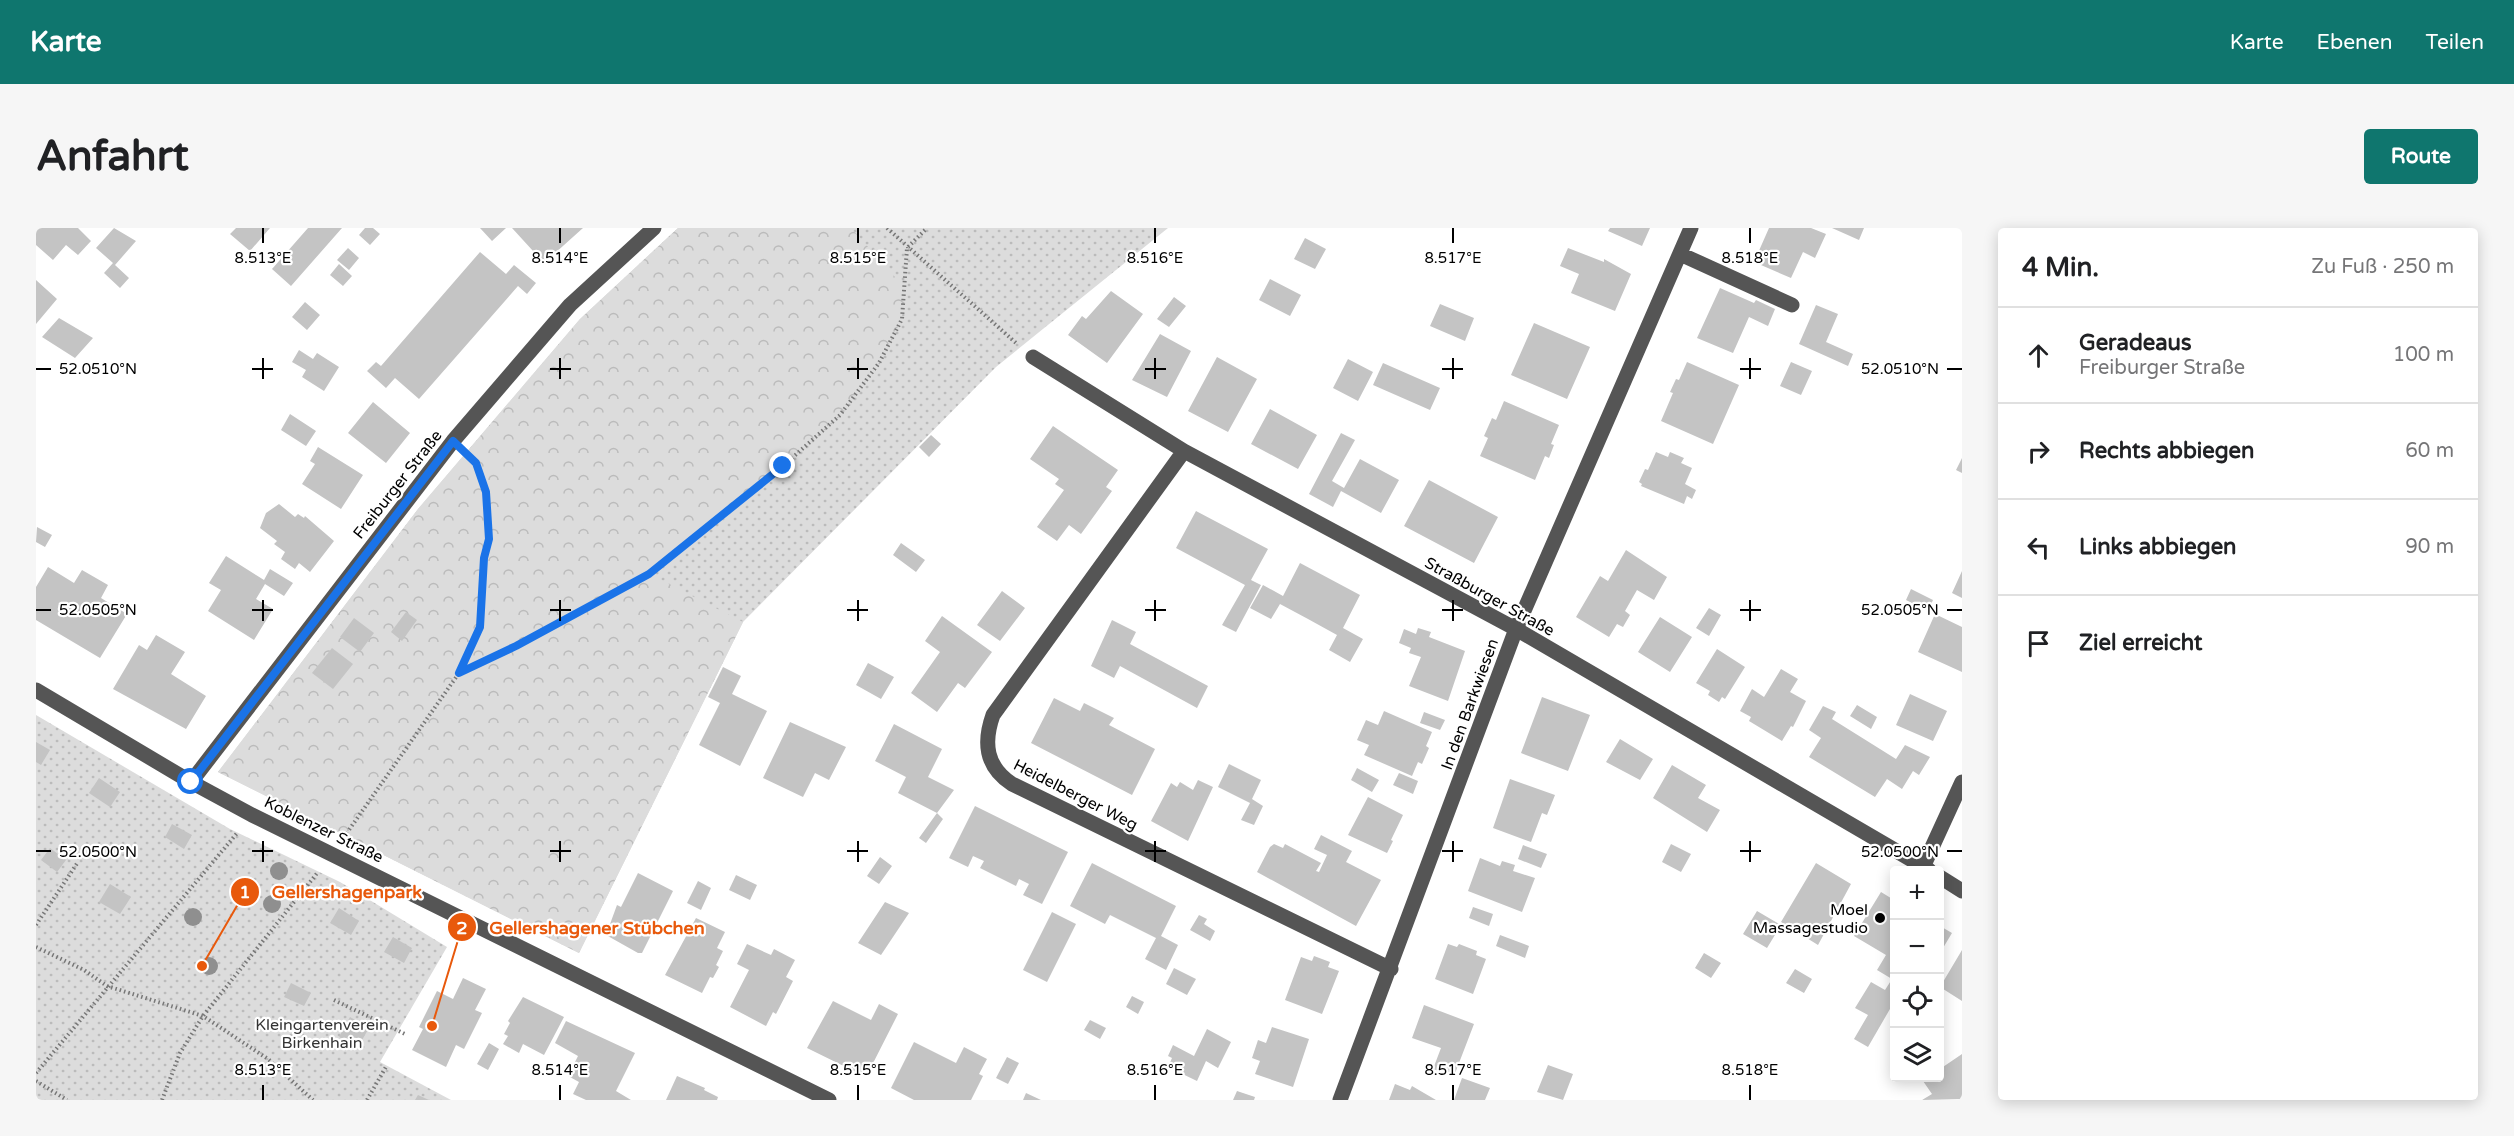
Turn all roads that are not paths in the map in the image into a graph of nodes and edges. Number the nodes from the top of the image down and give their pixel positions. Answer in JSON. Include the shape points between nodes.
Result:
{"nodes":[{"id":1,"x":654,"y":228,"type":"edge"},
{"id":2,"x":1691,"y":228,"type":"edge"},
{"id":3,"x":1680,"y":254,"type":"junction"},
{"id":4,"x":1792,"y":305,"type":"dead end"},
{"id":5,"x":1033,"y":357,"type":"road end"},
{"id":6,"x":1184,"y":451,"type":"junction"},
{"id":7,"x":1516,"y":629,"type":"junction"},
{"id":8,"x":36,"y":690,"type":"edge"},
{"id":9,"x":191,"y":782,"type":"junction"},
{"id":10,"x":1962,"y":782,"type":"edge"},
{"id":11,"x":1921,"y":866,"type":"edge"},
{"id":12,"x":1927,"y":866,"type":"edge"},
{"id":13,"x":1944,"y":880,"type":"edge"},
{"id":14,"x":1962,"y":891,"type":"edge"},
{"id":15,"x":1390,"y":969,"type":"junction"},
{"id":16,"x":829,"y":1100,"type":"edge"},
{"id":17,"x":1340,"y":1100,"type":"edge"}],
"edges":[{"from":1,"to":9,"type":"street","name":"Freiburger Straße","via":[[570,305],[453,441]]},
{"from":2,"to":3,"type":"street","name":"In den Barkwiesen"},
{"from":3,"to":4,"type":"street"},
{"from":3,"to":7,"type":"street","name":"In den Barkwiesen"},
{"from":5,"to":6,"type":"street","name":"Straßburger Straße"},
{"from":6,"to":7,"type":"street","name":"Straßburger Straße"},
{"from":6,"to":15,"type":"street","name":"Heidelberger Weg","via":[[993,715],[987,731],[987,751],[994,769],[1011,784]]},
{"from":7,"to":11,"type":"street","name":"Straßburger Straße"},
{"from":7,"to":15,"type":"street","name":"In den Barkwiesen"},
{"from":8,"to":9,"type":"street","name":"Koblenzer Straße"},
{"from":9,"to":16,"type":"street","name":"Koblenzer Straße"},
{"from":10,"to":12,"type":"street"},
{"from":13,"to":14,"type":"street"},
{"from":15,"to":17,"type":"street","name":"In den Barkwiesen"}]}
